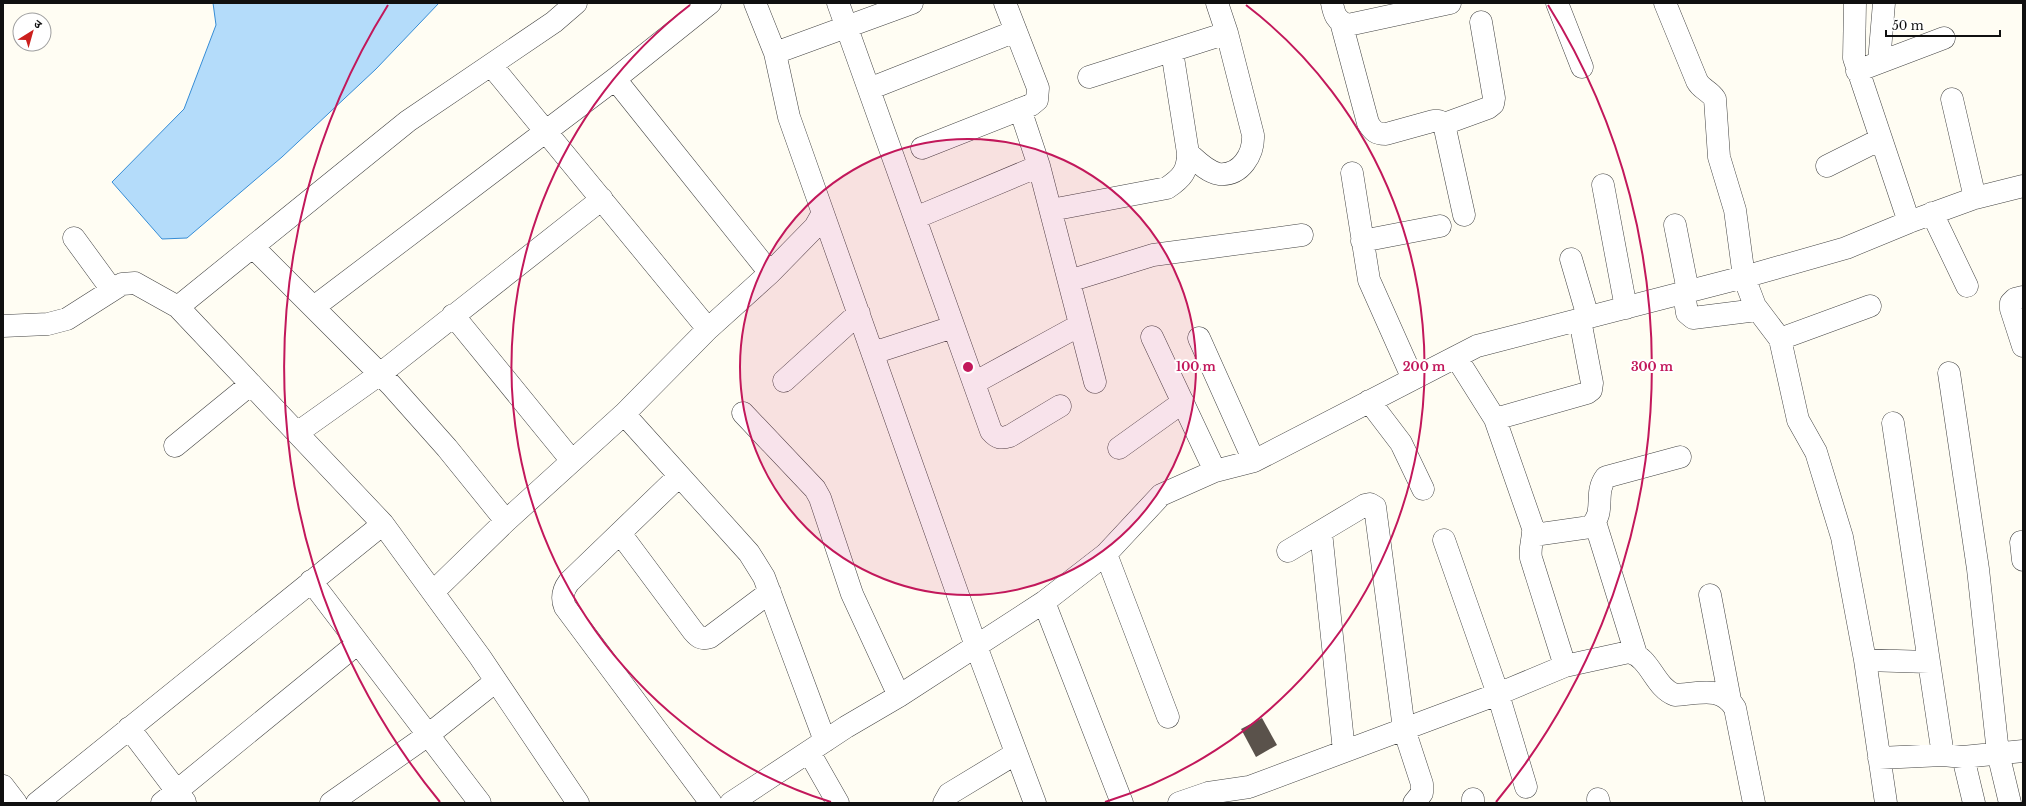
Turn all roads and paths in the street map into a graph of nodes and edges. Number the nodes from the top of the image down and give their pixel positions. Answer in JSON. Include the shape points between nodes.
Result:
{"nodes":[{"id":1,"x":576,"y":3,"type":"edge"},
{"id":2,"x":710,"y":3,"type":"edge"},
{"id":3,"x":755,"y":3,"type":"edge"},
{"id":4,"x":838,"y":3,"type":"edge"},
{"id":5,"x":912,"y":3,"type":"edge"},
{"id":6,"x":1005,"y":3,"type":"edge"},
{"id":7,"x":1217,"y":3,"type":"edge"},
{"id":8,"x":1332,"y":3,"type":"edge"},
{"id":9,"x":1449,"y":3,"type":"edge"},
{"id":10,"x":1556,"y":3,"type":"edge"},
{"id":11,"x":1665,"y":3,"type":"edge"},
{"id":12,"x":1855,"y":3,"type":"edge"},
{"id":13,"x":1884,"y":3,"type":"edge"},
{"id":14,"x":1379,"y":10,"type":"edge"},
{"id":15,"x":1341,"y":22,"type":"junction"},
{"id":16,"x":1481,"y":22,"type":"dead end"},
{"id":17,"x":847,"y":27,"type":"junction"},
{"id":18,"x":1016,"y":31,"type":"junction"},
{"id":19,"x":1227,"y":33,"type":"junction"},
{"id":20,"x":1944,"y":38,"type":"dead end"},
{"id":21,"x":1172,"y":51,"type":"junction"},
{"id":22,"x":775,"y":53,"type":"junction"},
{"id":23,"x":1879,"y":62,"type":"junction"},
{"id":24,"x":491,"y":65,"type":"junction"},
{"id":25,"x":1582,"y":67,"type":"dead end"},
{"id":26,"x":1857,"y":71,"type":"junction"},
{"id":27,"x":1089,"y":77,"type":"dead end"},
{"id":28,"x":615,"y":79,"type":"junction"},
{"id":29,"x":869,"y":89,"type":"junction"},
{"id":30,"x":1952,"y":99,"type":"dead end"},
{"id":31,"x":1020,"y":109,"type":"junction"},
{"id":32,"x":1444,"y":124,"type":"junction"},
{"id":33,"x":545,"y":130,"type":"junction"},
{"id":34,"x":1881,"y":139,"type":"junction"},
{"id":35,"x":922,"y":148,"type":"dead end"},
{"id":36,"x":1188,"y":153,"type":"junction"},
{"id":37,"x":1039,"y":166,"type":"junction"},
{"id":38,"x":1827,"y":166,"type":"dead end"},
{"id":39,"x":1352,"y":173,"type":"dead end"},
{"id":40,"x":1603,"y":185,"type":"dead end"},
{"id":41,"x":2023,"y":186,"type":"edge"},
{"id":42,"x":1975,"y":198,"type":"junction"},
{"id":43,"x":602,"y":199,"type":"junction"},
{"id":44,"x":1051,"y":210,"type":"junction"},
{"id":45,"x":1932,"y":213,"type":"junction"},
{"id":46,"x":1464,"y":215,"type":"dead end"},
{"id":47,"x":915,"y":218,"type":"junction"},
{"id":48,"x":1909,"y":222,"type":"junction"},
{"id":49,"x":817,"y":223,"type":"junction"},
{"id":50,"x":1675,"y":225,"type":"dead end"},
{"id":51,"x":1440,"y":226,"type":"dead end"},
{"id":52,"x":1302,"y":235,"type":"dead end"},
{"id":53,"x":74,"y":238,"type":"dead end"},
{"id":54,"x":1362,"y":241,"type":"junction"},
{"id":55,"x":253,"y":247,"type":"junction"},
{"id":56,"x":1571,"y":259,"type":"dead end"},
{"id":57,"x":770,"y":273,"type":"junction"},
{"id":58,"x":1744,"y":277,"type":"junction"},
{"id":59,"x":1069,"y":281,"type":"junction"},
{"id":60,"x":1967,"y":286,"type":"dead end"},
{"id":61,"x":112,"y":290,"type":"junction"},
{"id":62,"x":1686,"y":292,"type":"junction"},
{"id":63,"x":2023,"y":297,"type":"edge"},
{"id":64,"x":1870,"y":306,"type":"dead end"},
{"id":65,"x":178,"y":307,"type":"junction"},
{"id":66,"x":314,"y":307,"type":"junction"},
{"id":67,"x":1626,"y":308,"type":"junction"},
{"id":68,"x":1757,"y":310,"type":"junction"},
{"id":69,"x":859,"y":313,"type":"junction"},
{"id":70,"x":453,"y":315,"type":"junction"},
{"id":71,"x":1584,"y":319,"type":"junction"},
{"id":72,"x":1080,"y":325,"type":"junction"},
{"id":73,"x":3,"y":326,"type":"edge"},
{"id":74,"x":953,"y":327,"type":"junction"},
{"id":75,"x":708,"y":329,"type":"junction"},
{"id":76,"x":1152,"y":337,"type":"dead end"},
{"id":77,"x":1199,"y":338,"type":"dead end"},
{"id":78,"x":1780,"y":339,"type":"junction"},
{"id":79,"x":2023,"y":346,"type":"edge"},
{"id":80,"x":873,"y":353,"type":"junction"},
{"id":81,"x":1456,"y":357,"type":"junction"},
{"id":82,"x":1949,"y":373,"type":"dead end"},
{"id":83,"x":380,"y":374,"type":"junction"},
{"id":84,"x":1413,"y":379,"type":"junction"},
{"id":85,"x":784,"y":381,"type":"dead end"},
{"id":86,"x":1095,"y":382,"type":"dead end"},
{"id":87,"x":974,"y":383,"type":"junction"},
{"id":88,"x":251,"y":384,"type":"junction"},
{"id":89,"x":1369,"y":401,"type":"junction"},
{"id":90,"x":1183,"y":402,"type":"junction"},
{"id":91,"x":1060,"y":406,"type":"dead end"},
{"id":92,"x":743,"y":413,"type":"dead end"},
{"id":93,"x":624,"y":414,"type":"junction"},
{"id":94,"x":1495,"y":419,"type":"junction"},
{"id":95,"x":1893,"y":423,"type":"dead end"},
{"id":96,"x":297,"y":433,"type":"junction"},
{"id":97,"x":175,"y":446,"type":"dead end"},
{"id":98,"x":1119,"y":448,"type":"dead end"},
{"id":99,"x":1680,"y":458,"type":"dead end"},
{"id":100,"x":572,"y":461,"type":"junction"},
{"id":101,"x":1254,"y":461,"type":"junction"},
{"id":102,"x":1215,"y":471,"type":"junction"},
{"id":103,"x":679,"y":476,"type":"junction"},
{"id":104,"x":1423,"y":488,"type":"dead end"},
{"id":105,"x":506,"y":521,"type":"junction"},
{"id":106,"x":1595,"y":522,"type":"junction"},
{"id":107,"x":383,"y":524,"type":"junction"},
{"id":108,"x":1321,"y":532,"type":"junction"},
{"id":109,"x":620,"y":533,"type":"junction"},
{"id":110,"x":1534,"y":535,"type":"junction"},
{"id":111,"x":1444,"y":540,"type":"dead end"},
{"id":112,"x":1288,"y":551,"type":"dead end"},
{"id":113,"x":1106,"y":554,"type":"junction"},
{"id":114,"x":311,"y":581,"type":"junction"},
{"id":115,"x":433,"y":592,"type":"junction"},
{"id":116,"x":770,"y":592,"type":"junction"},
{"id":117,"x":1710,"y":595,"type":"dead end"},
{"id":118,"x":1044,"y":602,"type":"junction"},
{"id":119,"x":358,"y":643,"type":"junction"},
{"id":120,"x":976,"y":646,"type":"junction"},
{"id":121,"x":1636,"y":654,"type":"junction"},
{"id":122,"x":1865,"y":660,"type":"junction"},
{"id":123,"x":1929,"y":662,"type":"junction"},
{"id":124,"x":1565,"y":666,"type":"junction"},
{"id":125,"x":496,"y":681,"type":"junction"},
{"id":126,"x":1498,"y":694,"type":"junction"},
{"id":127,"x":899,"y":696,"type":"junction"},
{"id":128,"x":1730,"y":700,"type":"junction"},
{"id":129,"x":1168,"y":717,"type":"dead end"},
{"id":130,"x":129,"y":728,"type":"junction"},
{"id":131,"x":1404,"y":729,"type":"junction"},
{"id":132,"x":428,"y":735,"type":"junction"},
{"id":133,"x":817,"y":746,"type":"junction"},
{"id":134,"x":1344,"y":751,"type":"junction"},
{"id":135,"x":2023,"y":751,"type":"edge"},
{"id":136,"x":1998,"y":753,"type":"junction"},
{"id":137,"x":1016,"y":754,"type":"junction"},
{"id":138,"x":1953,"y":756,"type":"junction"},
{"id":139,"x":1879,"y":758,"type":"junction"},
{"id":140,"x":3,"y":786,"type":"edge"},
{"id":141,"x":1526,"y":787,"type":"dead end"},
{"id":142,"x":1252,"y":795,"type":"edge"},
{"id":143,"x":175,"y":799,"type":"edge"},
{"id":144,"x":343,"y":799,"type":"edge"},
{"id":145,"x":1187,"y":802,"type":"edge"},
{"id":146,"x":16,"y":803,"type":"edge"},
{"id":147,"x":37,"y":803,"type":"edge"},
{"id":148,"x":480,"y":803,"type":"edge"},
{"id":149,"x":578,"y":803,"type":"edge"},
{"id":150,"x":711,"y":803,"type":"edge"},
{"id":151,"x":731,"y":803,"type":"edge"},
{"id":152,"x":838,"y":803,"type":"edge"},
{"id":153,"x":944,"y":803,"type":"edge"},
{"id":154,"x":1035,"y":803,"type":"edge"},
{"id":155,"x":1122,"y":803,"type":"edge"},
{"id":156,"x":1414,"y":803,"type":"edge"},
{"id":157,"x":1754,"y":803,"type":"edge"},
{"id":158,"x":1886,"y":803,"type":"edge"},
{"id":159,"x":1974,"y":803,"type":"edge"},
{"id":160,"x":2010,"y":803,"type":"edge"}],
"edges":[{"from":1,"to":24,"type":"street","via":[[554,22]]},
{"from":2,"to":28,"type":"street"},
{"from":3,"to":22,"type":"street"},
{"from":4,"to":17,"type":"street"},
{"from":5,"to":17,"type":"street"},
{"from":6,"to":18,"type":"street"},
{"from":7,"to":19,"type":"street"},
{"from":8,"to":15,"type":"street","via":[[1336,17]]},
{"from":9,"to":14,"type":"street"},
{"from":10,"to":25,"type":"street"},
{"from":11,"to":58,"type":"street","via":[[1700,87],[1715,99],[1719,157],[1735,210]]},
{"from":12,"to":26,"type":"street","via":[[1853,50]]},
{"from":13,"to":23,"type":"street"},
{"from":14,"to":15,"type":"street","via":[[1348,25]]},
{"from":15,"to":32,"type":"street","via":[[1368,123],[1372,129],[1378,134],[1386,134],[1433,121]]},
{"from":16,"to":32,"type":"street","via":[[1493,104]]},
{"from":17,"to":22,"type":"street"},
{"from":17,"to":29,"type":"street"},
{"from":18,"to":29,"type":"street"},
{"from":18,"to":31,"type":"street","via":[[1038,88],[1037,100]]},
{"from":19,"to":21,"type":"street"},
{"from":19,"to":36,"type":"street","via":[[1253,135],[1251,154],[1244,164],[1219,174],[1208,170]]},
{"from":20,"to":23,"type":"street"},
{"from":21,"to":27,"type":"street"},
{"from":21,"to":36,"type":"street"},
{"from":22,"to":49,"type":"street"},
{"from":23,"to":26,"type":"street"},
{"from":24,"to":33,"type":"street"},
{"from":24,"to":55,"type":"street","via":[[408,121]]},
{"from":26,"to":34,"type":"street"},
{"from":28,"to":33,"type":"street"},
{"from":28,"to":57,"type":"street"},
{"from":29,"to":47,"type":"street"},
{"from":30,"to":42,"type":"street"},
{"from":31,"to":35,"type":"street"},
{"from":31,"to":37,"type":"street"},
{"from":32,"to":46,"type":"street"},
{"from":33,"to":43,"type":"street"},
{"from":33,"to":66,"type":"street"},
{"from":34,"to":38,"type":"street"},
{"from":34,"to":48,"type":"street"},
{"from":36,"to":44,"type":"street","via":[[1185,173],[1167,188]]},
{"from":37,"to":44,"type":"street"},
{"from":37,"to":47,"type":"street"},
{"from":39,"to":54,"type":"street"},
{"from":40,"to":67,"type":"street"},
{"from":41,"to":42,"type":"street"},
{"from":42,"to":45,"type":"street"},
{"from":43,"to":70,"type":"street"},
{"from":43,"to":75,"type":"street"},
{"from":44,"to":59,"type":"street"},
{"from":45,"to":48,"type":"street"},
{"from":45,"to":60,"type":"street"},
{"from":47,"to":74,"type":"street"},
{"from":48,"to":58,"type":"street","via":[[1846,248]]},
{"from":49,"to":57,"type":"street"},
{"from":49,"to":69,"type":"street"},
{"from":50,"to":62,"type":"street"},
{"from":51,"to":54,"type":"street"},
{"from":52,"to":59,"type":"street","via":[[1153,255]]},
{"from":53,"to":61,"type":"street"},
{"from":54,"to":84,"type":"street","via":[[1369,280]]},
{"from":55,"to":65,"type":"street"},
{"from":55,"to":66,"type":"street"},
{"from":56,"to":71,"type":"street"},
{"from":57,"to":75,"type":"street"},
{"from":58,"to":62,"type":"street"},
{"from":58,"to":68,"type":"street"},
{"from":59,"to":72,"type":"street"},
{"from":61,"to":65,"type":"street","via":[[122,284],[135,283]]},
{"from":61,"to":73,"type":"street","via":[[67,319],[58,322]]},
{"from":62,"to":67,"type":"street"},
{"from":62,"to":68,"type":"street","via":[[1687,313],[1693,318]]},
{"from":63,"to":79,"type":"street","via":[[2011,303]]},
{"from":64,"to":78,"type":"street"},
{"from":65,"to":88,"type":"street"},
{"from":66,"to":83,"type":"street"},
{"from":67,"to":71,"type":"street"},
{"from":68,"to":78,"type":"street"},
{"from":69,"to":80,"type":"street"},
{"from":69,"to":85,"type":"street"},
{"from":70,"to":83,"type":"street"},
{"from":70,"to":100,"type":"street"},
{"from":71,"to":81,"type":"street","via":[[1477,346]]},
{"from":71,"to":94,"type":"street","via":[[1591,390]]},
{"from":72,"to":86,"type":"street"},
{"from":72,"to":87,"type":"street"},
{"from":74,"to":80,"type":"street"},
{"from":74,"to":87,"type":"street"},
{"from":75,"to":93,"type":"street"},
{"from":76,"to":90,"type":"street"},
{"from":77,"to":101,"type":"street"},
{"from":78,"to":122,"type":"street","via":[[1798,420],[1816,452],[1842,536]]},
{"from":80,"to":120,"type":"street"},
{"from":81,"to":84,"type":"street"},
{"from":81,"to":94,"type":"street"},
{"from":82,"to":136,"type":"street","via":[[1978,569]]},
{"from":83,"to":96,"type":"street"},
{"from":83,"to":105,"type":"street","via":[[447,448]]},
{"from":84,"to":89,"type":"street"},
{"from":87,"to":91,"type":"street","via":[[991,431],[1002,439]]},
{"from":88,"to":96,"type":"street"},
{"from":88,"to":97,"type":"street"},
{"from":89,"to":101,"type":"street"},
{"from":89,"to":104,"type":"street","via":[[1401,443]]},
{"from":90,"to":98,"type":"street"},
{"from":90,"to":102,"type":"street"},
{"from":92,"to":127,"type":"street","via":[[815,489],[820,498],[852,594]]},
{"from":93,"to":100,"type":"street"},
{"from":93,"to":103,"type":"street"},
{"from":94,"to":110,"type":"street"},
{"from":95,"to":123,"type":"street"},
{"from":96,"to":107,"type":"street"},
{"from":99,"to":106,"type":"street","via":[[1606,477],[1600,488],[1599,516]]},
{"from":100,"to":105,"type":"street"},
{"from":101,"to":102,"type":"street"},
{"from":102,"to":113,"type":"street","via":[[1161,495]]},
{"from":103,"to":109,"type":"street"},
{"from":103,"to":116,"type":"street","via":[[749,553]]},
{"from":105,"to":115,"type":"street"},
{"from":106,"to":110,"type":"street","via":[[1583,529]]},
{"from":106,"to":121,"type":"street"},
{"from":107,"to":114,"type":"street"},
{"from":107,"to":115,"type":"street"},
{"from":108,"to":112,"type":"street"},
{"from":108,"to":131,"type":"street","via":[[1365,505],[1375,507]]},
{"from":108,"to":134,"type":"street"},
{"from":109,"to":116,"type":"street","via":[[698,637],[703,639],[710,637]]},
{"from":109,"to":150,"type":"street","via":[[569,582],[562,600]]},
{"from":110,"to":124,"type":"street","via":[[1530,550],[1531,558]]},
{"from":111,"to":126,"type":"street"},
{"from":113,"to":118,"type":"street"},
{"from":113,"to":129,"type":"street"},
{"from":114,"to":119,"type":"street"},
{"from":114,"to":130,"type":"street"},
{"from":115,"to":125,"type":"street"},
{"from":116,"to":133,"type":"street"},
{"from":117,"to":128,"type":"street"},
{"from":118,"to":120,"type":"street"},
{"from":118,"to":155,"type":"street"},
{"from":119,"to":132,"type":"street"},
{"from":119,"to":143,"type":"street"},
{"from":120,"to":127,"type":"street"},
{"from":120,"to":137,"type":"street"},
{"from":121,"to":124,"type":"street","via":[[1629,652]]},
{"from":121,"to":128,"type":"street","via":[[1669,693],[1675,695],[1716,692]]},
{"from":122,"to":123,"type":"street"},
{"from":122,"to":139,"type":"street"},
{"from":123,"to":138,"type":"street"},
{"from":124,"to":126,"type":"street"},
{"from":125,"to":132,"type":"street"},
{"from":125,"to":149,"type":"street"},
{"from":126,"to":131,"type":"street"},
{"from":126,"to":141,"type":"street"},
{"from":127,"to":133,"type":"street"},
{"from":128,"to":157,"type":"street","via":[[1735,708]]},
{"from":130,"to":143,"type":"street"},
{"from":130,"to":147,"type":"street"},
{"from":131,"to":134,"type":"street"},
{"from":131,"to":156,"type":"street","via":[[1422,784],[1422,793]]},
{"from":132,"to":144,"type":"street"},
{"from":132,"to":148,"type":"street"},
{"from":133,"to":151,"type":"street"},
{"from":133,"to":152,"type":"street"},
{"from":134,"to":142,"type":"street"},
{"from":135,"to":136,"type":"street"},
{"from":136,"to":138,"type":"street"},
{"from":136,"to":160,"type":"street"},
{"from":137,"to":153,"type":"street","via":[[949,794]]},
{"from":137,"to":154,"type":"street"},
{"from":138,"to":139,"type":"street"},
{"from":138,"to":159,"type":"street"},
{"from":139,"to":158,"type":"street"},
{"from":140,"to":146,"type":"street"},
{"from":142,"to":145,"type":"street","via":[[1208,793]]}]}
